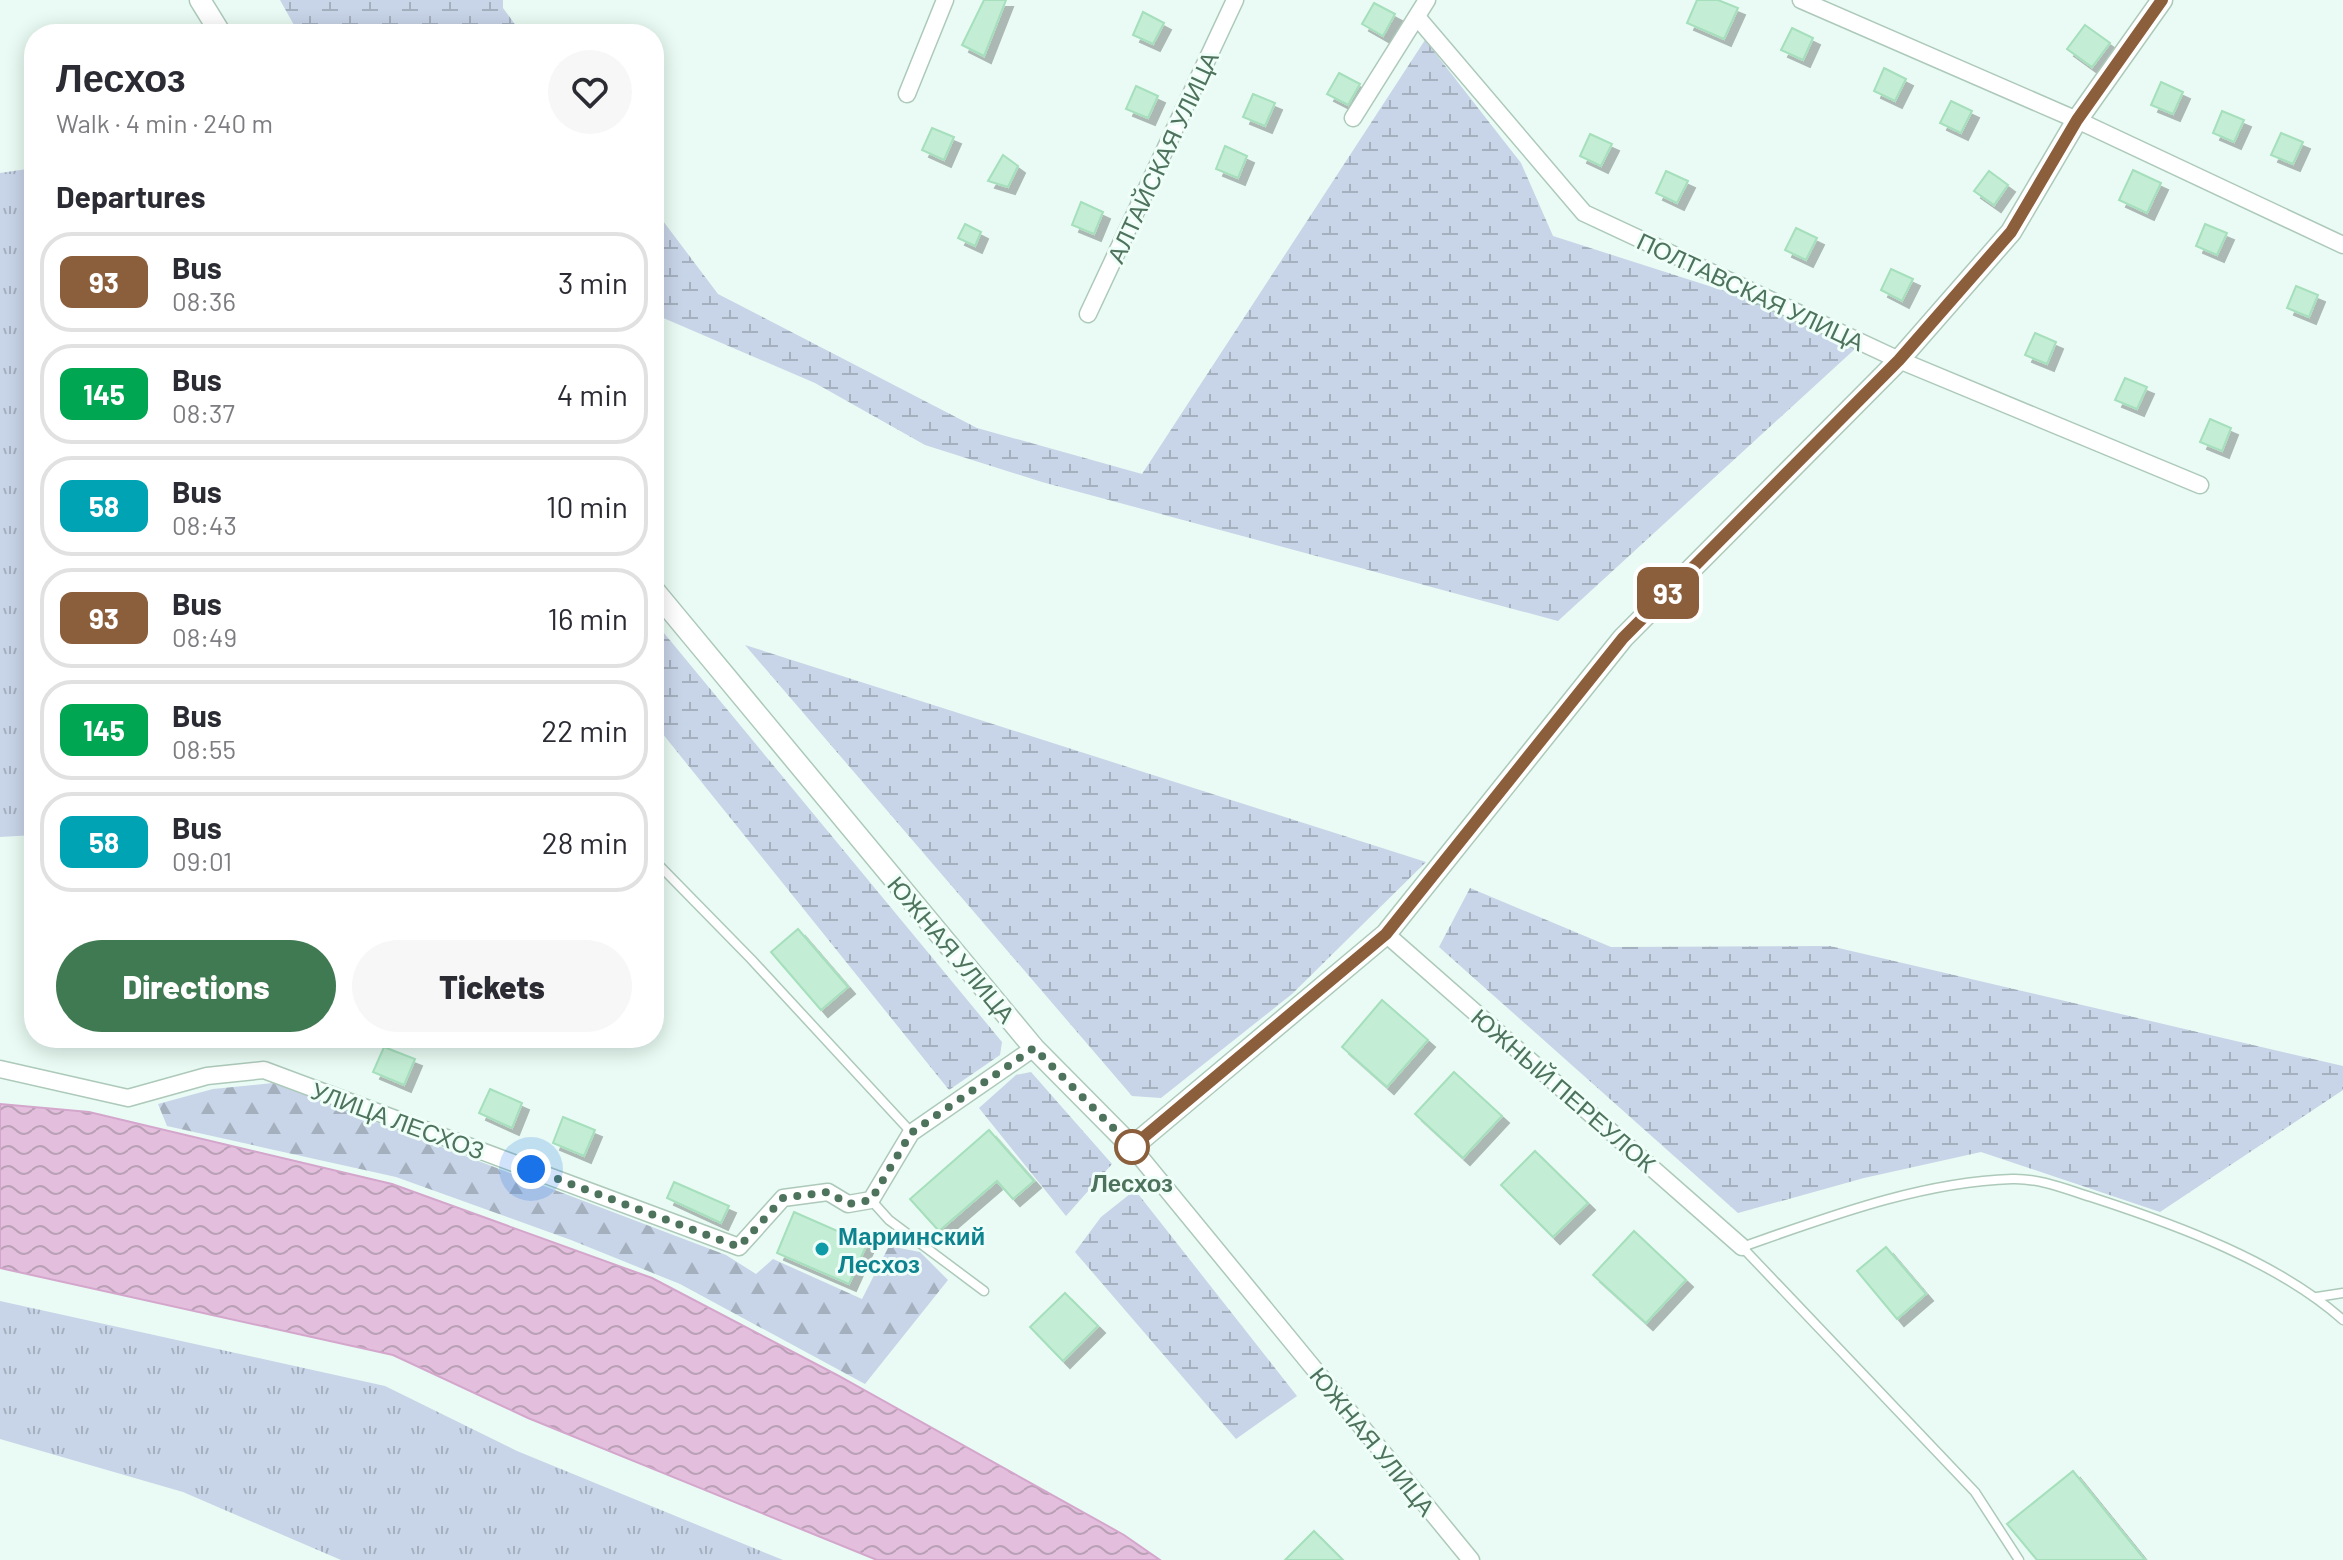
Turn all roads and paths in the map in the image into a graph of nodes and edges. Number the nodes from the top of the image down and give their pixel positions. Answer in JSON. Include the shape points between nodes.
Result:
{"nodes":[{"id":1,"x":200,"y":0,"type":"edge"},
{"id":2,"x":945,"y":0,"type":"edge"},
{"id":3,"x":1235,"y":0,"type":"edge"},
{"id":4,"x":1427,"y":0,"type":"edge"},
{"id":5,"x":1801,"y":0,"type":"edge"},
{"id":6,"x":2162,"y":0,"type":"edge"},
{"id":7,"x":1417,"y":17,"type":"junction"},
{"id":8,"x":215,"y":24,"type":"edge"},
{"id":9,"x":907,"y":94,"type":"dead end"},
{"id":10,"x":1353,"y":118,"type":"dead end"},
{"id":11,"x":2077,"y":120,"type":"junction"},
{"id":12,"x":2343,"y":245,"type":"edge"},
{"id":13,"x":1088,"y":314,"type":"dead end"},
{"id":14,"x":1899,"y":360,"type":"junction"},
{"id":15,"x":2200,"y":485,"type":"dead end"},
{"id":16,"x":664,"y":602,"type":"edge"},
{"id":17,"x":664,"y":870,"type":"edge"},
{"id":18,"x":1386,"y":934,"type":"junction"},
{"id":19,"x":1034,"y":1048,"type":"junction"},
{"id":20,"x":0,"y":1069,"type":"edge"},
{"id":21,"x":911,"y":1133,"type":"junction"},
{"id":22,"x":1132,"y":1147,"type":"junction"},
{"id":23,"x":871,"y":1200,"type":"junction"},
{"id":24,"x":1742,"y":1247,"type":"junction"},
{"id":25,"x":984,"y":1291,"type":"dead end"},
{"id":26,"x":2343,"y":1293,"type":"edge"},
{"id":27,"x":2317,"y":1297,"type":"junction"},
{"id":28,"x":2343,"y":1320,"type":"edge"},
{"id":29,"x":1471,"y":1560,"type":"edge"},
{"id":30,"x":2019,"y":1560,"type":"edge"}],
"edges":[{"from":1,"to":8,"type":"street"},
{"from":2,"to":9,"type":"street"},
{"from":3,"to":13,"type":"street","name":"АЛТАЙСКАЯ УЛИЦА"},
{"from":4,"to":7,"type":"street"},
{"from":5,"to":11,"type":"street"},
{"from":6,"to":11,"type":"street"},
{"from":7,"to":10,"type":"street"},
{"from":7,"to":14,"type":"street","name":"ПОЛТАВСКАЯ УЛИЦА","via":[[1584,213]]},
{"from":11,"to":12,"type":"street"},
{"from":11,"to":14,"type":"street","via":[[2011,232]]},
{"from":14,"to":15,"type":"street","name":"ПОЛТАВСКАЯ УЛИЦА"},
{"from":14,"to":18,"type":"street","via":[[1623,638]]},
{"from":16,"to":19,"type":"street","name":"ЮЖНАЯ УЛИЦА"},
{"from":17,"to":21,"type":"lane"},
{"from":18,"to":22,"type":"street"},
{"from":18,"to":24,"type":"street","name":"ЮЖНЫЙ ПЕРЕУЛОК"},
{"from":19,"to":21,"type":"street"},
{"from":19,"to":22,"type":"street","name":"ЮЖНАЯ УЛИЦА"},
{"from":20,"to":23,"type":"street","name":"УЛИЦА ЛЕСХОЗ","via":[[128,1098],[207,1076],[264,1070],[739,1247],[783,1198],[828,1192],[848,1204]]},
{"from":21,"to":23,"type":"street"},
{"from":22,"to":29,"type":"street","name":"ЮЖНАЯ УЛИЦА"},
{"from":23,"to":25,"type":"lane","via":[[889,1220]]},
{"from":24,"to":27,"type":"lane","via":[[1848,1211],[1948,1187],[2014,1179],[2047,1183],[2148,1216]]},
{"from":24,"to":30,"type":"lane","via":[[1975,1492]]},
{"from":26,"to":27,"type":"lane"},
{"from":27,"to":28,"type":"lane"}]}
